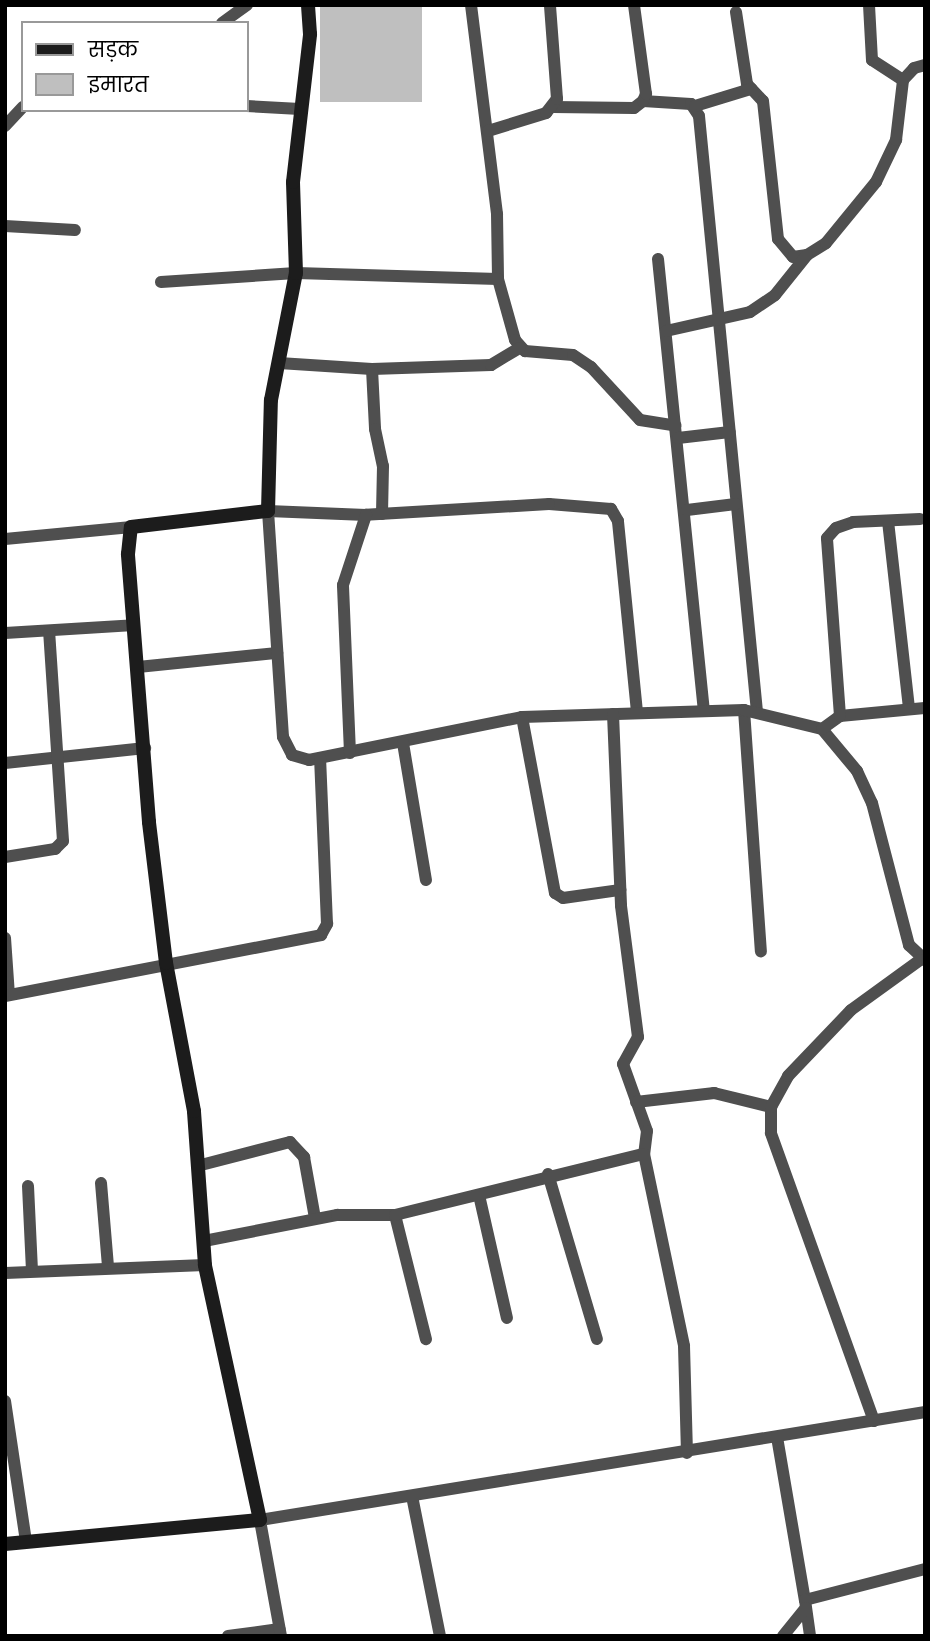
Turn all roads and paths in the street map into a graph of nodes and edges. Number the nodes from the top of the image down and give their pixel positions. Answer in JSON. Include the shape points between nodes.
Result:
{"nodes":[{"id":1,"x":247,"y":5,"type":"edge"},
{"id":2,"x":308,"y":5,"type":"edge"},
{"id":3,"x":471,"y":5,"type":"edge"},
{"id":4,"x":550,"y":5,"type":"edge"},
{"id":5,"x":634,"y":5,"type":"edge"},
{"id":6,"x":869,"y":5,"type":"edge"},
{"id":7,"x":736,"y":12,"type":"dead end"},
{"id":8,"x":225,"y":21,"type":"edge"},
{"id":9,"x":925,"y":65,"type":"edge"},
{"id":10,"x":903,"y":80,"type":"junction"},
{"id":11,"x":751,"y":89,"type":"junction"},
{"id":12,"x":643,"y":101,"type":"junction"},
{"id":13,"x":248,"y":106,"type":"edge"},
{"id":14,"x":695,"y":106,"type":"junction"},
{"id":15,"x":553,"y":107,"type":"junction"},
{"id":16,"x":21,"y":109,"type":"edge"},
{"id":17,"x":300,"y":109,"type":"junction"},
{"id":18,"x":5,"y":127,"type":"edge"},
{"id":19,"x":488,"y":131,"type":"junction"},
{"id":20,"x":5,"y":226,"type":"edge"},
{"id":21,"x":75,"y":230,"type":"dead end"},
{"id":22,"x":807,"y":255,"type":"junction"},
{"id":23,"x":658,"y":259,"type":"dead end"},
{"id":24,"x":296,"y":272,"type":"junction"},
{"id":25,"x":498,"y":279,"type":"junction"},
{"id":26,"x":161,"y":282,"type":"dead end"},
{"id":27,"x":720,"y":321,"type":"junction"},
{"id":28,"x":666,"y":331,"type":"junction"},
{"id":29,"x":519,"y":348,"type":"junction"},
{"id":30,"x":279,"y":363,"type":"junction"},
{"id":31,"x":372,"y":369,"type":"junction"},
{"id":32,"x":677,"y":432,"type":"junction"},
{"id":33,"x":730,"y":432,"type":"junction"},
{"id":34,"x":736,"y":504,"type":"junction"},
{"id":35,"x":687,"y":510,"type":"junction"},
{"id":36,"x":268,"y":511,"type":"junction"},
{"id":37,"x":382,"y":514,"type":"junction"},
{"id":38,"x":366,"y":515,"type":"junction"},
{"id":39,"x":920,"y":519,"type":"dead end"},
{"id":40,"x":888,"y":521,"type":"junction"},
{"id":41,"x":131,"y":527,"type":"junction"},
{"id":42,"x":5,"y":539,"type":"edge"},
{"id":43,"x":134,"y":625,"type":"junction"},
{"id":44,"x":49,"y":631,"type":"junction"},
{"id":45,"x":5,"y":633,"type":"edge"},
{"id":46,"x":277,"y":653,"type":"junction"},
{"id":47,"x":138,"y":667,"type":"junction"},
{"id":48,"x":925,"y":708,"type":"edge"},
{"id":49,"x":909,"y":709,"type":"junction"},
{"id":50,"x":704,"y":710,"type":"junction"},
{"id":51,"x":750,"y":711,"type":"junction"},
{"id":52,"x":637,"y":712,"type":"junction"},
{"id":53,"x":613,"y":714,"type":"junction"},
{"id":54,"x":840,"y":716,"type":"junction"},
{"id":55,"x":522,"y":717,"type":"junction"},
{"id":56,"x":822,"y":729,"type":"junction"},
{"id":57,"x":403,"y":743,"type":"junction"},
{"id":58,"x":145,"y":748,"type":"junction"},
{"id":59,"x":350,"y":753,"type":"junction"},
{"id":60,"x":320,"y":758,"type":"junction"},
{"id":61,"x":59,"y":760,"type":"junction"},
{"id":62,"x":5,"y":763,"type":"edge"},
{"id":63,"x":5,"y":857,"type":"edge"},
{"id":64,"x":426,"y":880,"type":"dead end"},
{"id":65,"x":620,"y":891,"type":"junction"},
{"id":66,"x":5,"y":941,"type":"edge"},
{"id":67,"x":761,"y":951,"type":"dead end"},
{"id":68,"x":922,"y":960,"type":"edge"},
{"id":69,"x":166,"y":963,"type":"junction"},
{"id":70,"x":7,"y":995,"type":"edge"},
{"id":71,"x":636,"y":1102,"type":"junction"},
{"id":72,"x":771,"y":1107,"type":"junction"},
{"id":73,"x":644,"y":1154,"type":"junction"},
{"id":74,"x":201,"y":1165,"type":"junction"},
{"id":75,"x":548,"y":1174,"type":"junction"},
{"id":76,"x":101,"y":1183,"type":"dead end"},
{"id":77,"x":28,"y":1186,"type":"dead end"},
{"id":78,"x":479,"y":1195,"type":"junction"},
{"id":79,"x":396,"y":1215,"type":"junction"},
{"id":80,"x":315,"y":1218,"type":"junction"},
{"id":81,"x":204,"y":1241,"type":"junction"},
{"id":82,"x":205,"y":1265,"type":"junction"},
{"id":83,"x":108,"y":1266,"type":"junction"},
{"id":84,"x":32,"y":1270,"type":"junction"},
{"id":85,"x":5,"y":1273,"type":"edge"},
{"id":86,"x":507,"y":1318,"type":"dead end"},
{"id":87,"x":426,"y":1339,"type":"dead end"},
{"id":88,"x":597,"y":1339,"type":"dead end"},
{"id":89,"x":5,"y":1401,"type":"edge"},
{"id":90,"x":925,"y":1412,"type":"edge"},
{"id":91,"x":874,"y":1421,"type":"junction"},
{"id":92,"x":777,"y":1437,"type":"junction"},
{"id":93,"x":687,"y":1453,"type":"junction"},
{"id":94,"x":412,"y":1496,"type":"junction"},
{"id":95,"x":260,"y":1520,"type":"junction"},
{"id":96,"x":26,"y":1541,"type":"junction"},
{"id":97,"x":5,"y":1544,"type":"edge"},
{"id":98,"x":925,"y":1569,"type":"edge"},
{"id":99,"x":805,"y":1604,"type":"junction"},
{"id":100,"x":281,"y":1632,"type":"edge"},
{"id":101,"x":228,"y":1636,"type":"edge"},
{"id":102,"x":440,"y":1636,"type":"edge"},
{"id":103,"x":783,"y":1636,"type":"edge"},
{"id":104,"x":810,"y":1636,"type":"edge"}],
"edges":[{"from":1,"to":8,"type":"street"},
{"from":2,"to":17,"type":"street","via":[[310,34]]},
{"from":3,"to":19,"type":"street"},
{"from":4,"to":15,"type":"street","via":[[557,99]]},
{"from":5,"to":12,"type":"street","via":[[646,94]]},
{"from":6,"to":10,"type":"street","via":[[872,60]]},
{"from":7,"to":11,"type":"street"},
{"from":9,"to":10,"type":"street","via":[[914,68]]},
{"from":10,"to":22,"type":"street","via":[[896,141],[889,160],[826,243]]},
{"from":11,"to":14,"type":"street"},
{"from":11,"to":22,"type":"street","via":[[763,101],[778,239],[793,257]]},
{"from":12,"to":14,"type":"street"},
{"from":12,"to":15,"type":"street","via":[[634,108]]},
{"from":13,"to":17,"type":"street"},
{"from":14,"to":27,"type":"street"},
{"from":15,"to":19,"type":"street"},
{"from":16,"to":18,"type":"street"},
{"from":17,"to":24,"type":"street","via":[[293,182]]},
{"from":19,"to":25,"type":"street"},
{"from":20,"to":21,"type":"street"},
{"from":22,"to":27,"type":"street","via":[[775,295],[750,312]]},
{"from":23,"to":28,"type":"street"},
{"from":24,"to":25,"type":"street"},
{"from":24,"to":26,"type":"street"},
{"from":24,"to":30,"type":"street"},
{"from":25,"to":29,"type":"street"},
{"from":27,"to":28,"type":"street"},
{"from":27,"to":33,"type":"street"},
{"from":28,"to":32,"type":"street"},
{"from":29,"to":31,"type":"street","via":[[491,365]]},
{"from":29,"to":32,"type":"street","via":[[573,355],[591,367],[640,421]]},
{"from":30,"to":31,"type":"street"},
{"from":30,"to":36,"type":"street","via":[[271,400]]},
{"from":31,"to":37,"type":"street","via":[[375,429],[383,466]]},
{"from":32,"to":33,"type":"street"},
{"from":32,"to":35,"type":"street"},
{"from":33,"to":34,"type":"street"},
{"from":34,"to":35,"type":"street"},
{"from":34,"to":51,"type":"street"},
{"from":35,"to":50,"type":"street"},
{"from":36,"to":38,"type":"street"},
{"from":36,"to":41,"type":"street"},
{"from":36,"to":46,"type":"street"},
{"from":37,"to":38,"type":"street"},
{"from":37,"to":52,"type":"street","via":[[548,504],[611,509],[618,521]]},
{"from":38,"to":59,"type":"street","via":[[343,585]]},
{"from":39,"to":40,"type":"street"},
{"from":40,"to":49,"type":"street"},
{"from":40,"to":54,"type":"street","via":[[853,522],[836,528],[827,538]]},
{"from":41,"to":42,"type":"street"},
{"from":41,"to":43,"type":"street","via":[[128,554]]},
{"from":43,"to":44,"type":"street"},
{"from":43,"to":47,"type":"street"},
{"from":44,"to":45,"type":"street"},
{"from":44,"to":61,"type":"street"},
{"from":46,"to":47,"type":"street"},
{"from":46,"to":60,"type":"street","via":[[286,747],[300,759]]},
{"from":47,"to":58,"type":"street"},
{"from":48,"to":49,"type":"street"},
{"from":49,"to":54,"type":"street"},
{"from":50,"to":51,"type":"street"},
{"from":50,"to":52,"type":"street"},
{"from":51,"to":56,"type":"street"},
{"from":51,"to":67,"type":"street"},
{"from":52,"to":53,"type":"street"},
{"from":53,"to":55,"type":"street"},
{"from":53,"to":65,"type":"street"},
{"from":54,"to":56,"type":"street"},
{"from":55,"to":57,"type":"street"},
{"from":55,"to":65,"type":"street","via":[[555,893],[563,898]]},
{"from":56,"to":68,"type":"street","via":[[857,771],[872,803],[909,945]]},
{"from":57,"to":59,"type":"street"},
{"from":57,"to":64,"type":"street"},
{"from":58,"to":61,"type":"street"},
{"from":58,"to":69,"type":"street"},
{"from":59,"to":60,"type":"street"},
{"from":60,"to":69,"type":"street","via":[[324,931],[315,938]]},
{"from":61,"to":62,"type":"street"},
{"from":61,"to":63,"type":"street","via":[[60,847]]},
{"from":65,"to":71,"type":"street","via":[[638,1037],[623,1064]]},
{"from":66,"to":70,"type":"street"},
{"from":68,"to":72,"type":"street","via":[[851,1010],[788,1076]]},
{"from":69,"to":70,"type":"street"},
{"from":69,"to":74,"type":"street"},
{"from":71,"to":72,"type":"street","via":[[714,1093]]},
{"from":71,"to":73,"type":"street","via":[[648,1131]]},
{"from":72,"to":91,"type":"street","via":[[771,1133]]},
{"from":73,"to":75,"type":"street"},
{"from":73,"to":93,"type":"street","via":[[684,1346]]},
{"from":74,"to":80,"type":"street","via":[[290,1142],[304,1157]]},
{"from":74,"to":81,"type":"street"},
{"from":75,"to":78,"type":"street"},
{"from":75,"to":88,"type":"street"},
{"from":76,"to":83,"type":"street"},
{"from":77,"to":84,"type":"street"},
{"from":78,"to":79,"type":"street"},
{"from":78,"to":86,"type":"street"},
{"from":79,"to":80,"type":"street"},
{"from":79,"to":87,"type":"street"},
{"from":80,"to":81,"type":"street"},
{"from":81,"to":82,"type":"street"},
{"from":82,"to":83,"type":"street"},
{"from":82,"to":95,"type":"street"},
{"from":83,"to":84,"type":"street"},
{"from":84,"to":85,"type":"street"},
{"from":89,"to":96,"type":"street"},
{"from":90,"to":91,"type":"street"},
{"from":91,"to":92,"type":"street"},
{"from":92,"to":93,"type":"street"},
{"from":92,"to":99,"type":"street"},
{"from":93,"to":94,"type":"street"},
{"from":94,"to":95,"type":"street"},
{"from":94,"to":102,"type":"street"},
{"from":95,"to":96,"type":"street"},
{"from":95,"to":100,"type":"street"},
{"from":96,"to":97,"type":"street"},
{"from":98,"to":99,"type":"street"},
{"from":99,"to":103,"type":"street"},
{"from":99,"to":104,"type":"street"},
{"from":100,"to":101,"type":"street"}]}
